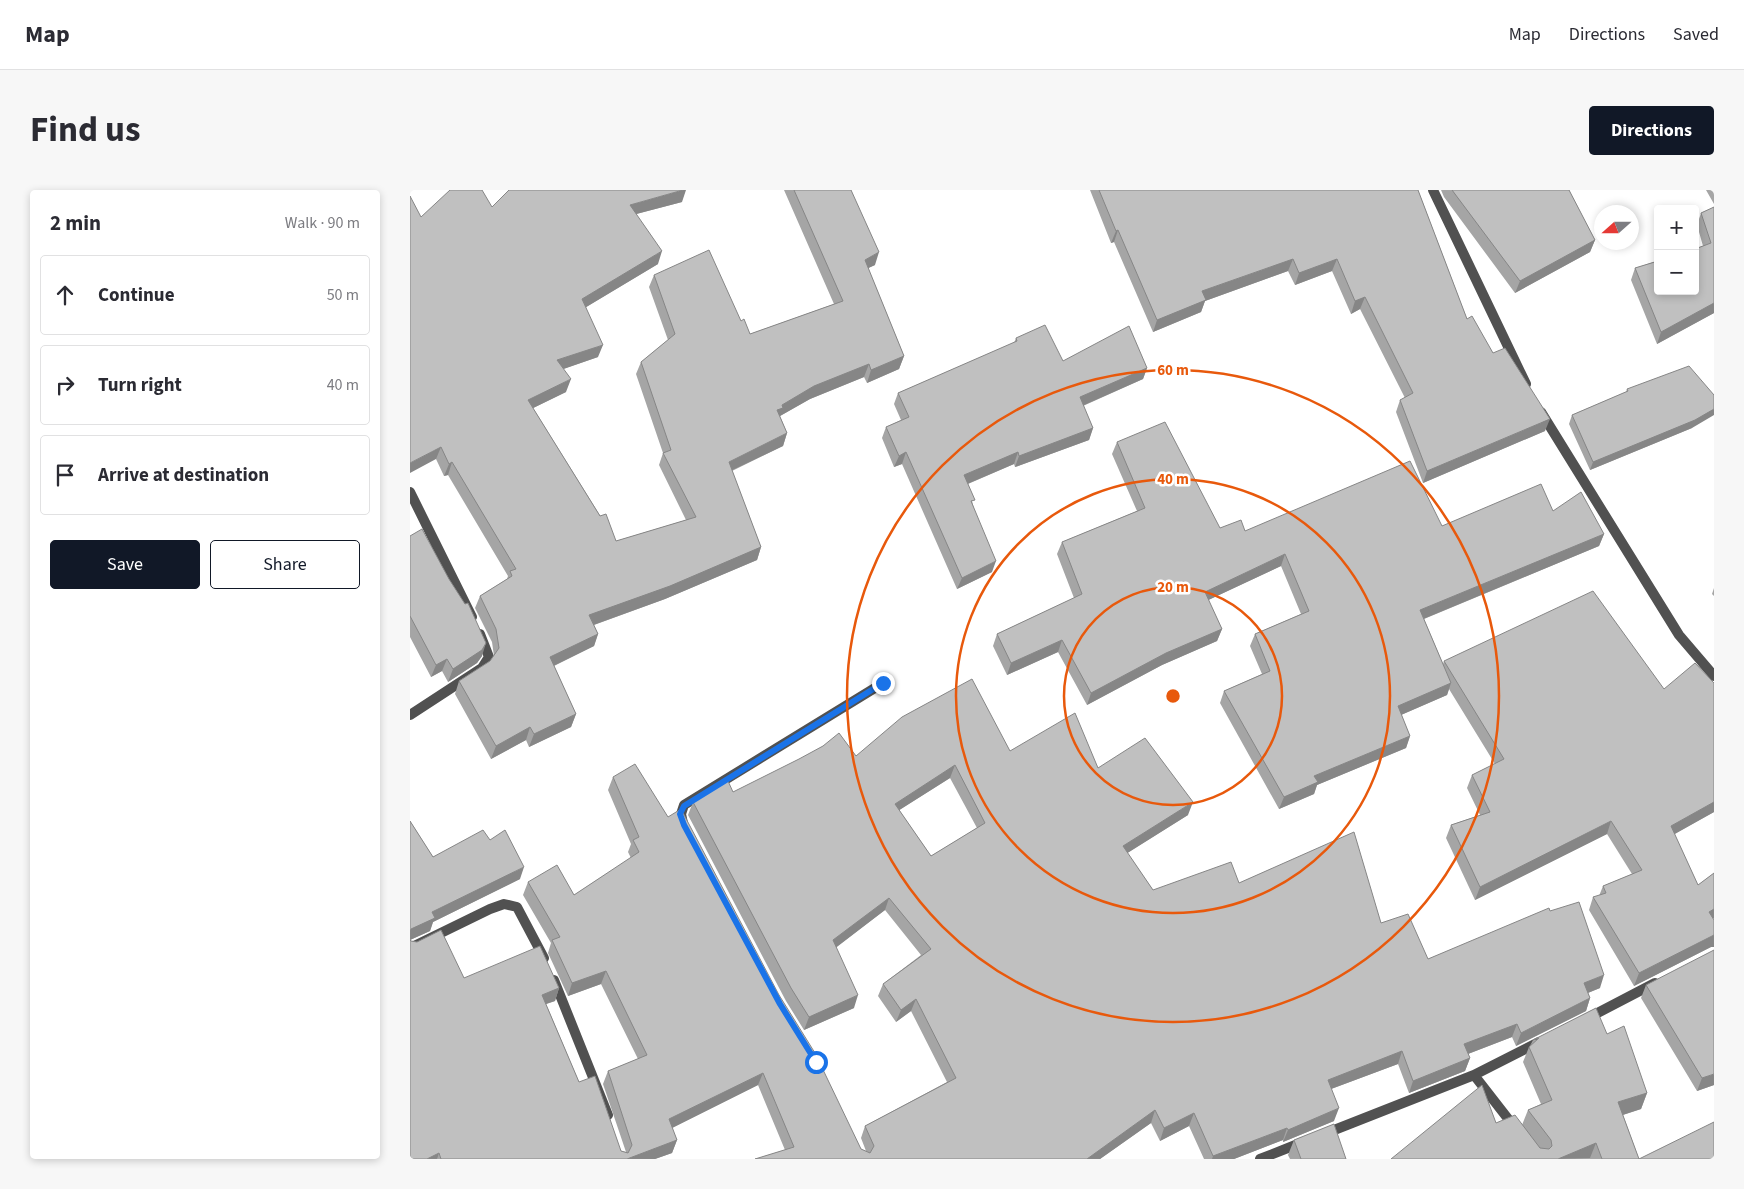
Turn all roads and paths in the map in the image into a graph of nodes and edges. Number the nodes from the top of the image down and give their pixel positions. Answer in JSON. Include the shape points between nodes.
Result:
{"nodes":[{"id":1,"x":1433,"y":190,"type":"edge"},
{"id":2,"x":410,"y":492,"type":"edge"},
{"id":3,"x":1714,"y":676,"type":"edge"},
{"id":4,"x":883,"y":683,"type":"dead end"},
{"id":5,"x":410,"y":715,"type":"edge"},
{"id":6,"x":688,"y":833,"type":"edge"},
{"id":7,"x":410,"y":948,"type":"edge"},
{"id":8,"x":1661,"y":980,"type":"edge"},
{"id":9,"x":1572,"y":1026,"type":"edge"},
{"id":10,"x":1545,"y":1039,"type":"edge"},
{"id":11,"x":1474,"y":1075,"type":"junction"},
{"id":12,"x":610,"y":1124,"type":"edge"},
{"id":13,"x":1522,"y":1136,"type":"edge"},
{"id":14,"x":1260,"y":1159,"type":"edge"}],
"edges":[{"from":1,"to":3,"type":"street","via":[[1534,400],[1679,635]]},
{"from":2,"to":5,"type":"street","via":[[489,657],[482,668]]},
{"from":4,"to":6,"type":"street","via":[[684,806],[680,814]]},
{"from":7,"to":12,"type":"street","via":[[490,909],[504,904],[517,907],[551,972]]},
{"from":8,"to":9,"type":"street"},
{"from":10,"to":11,"type":"street"},
{"from":11,"to":13,"type":"street"},
{"from":11,"to":14,"type":"street"}]}
